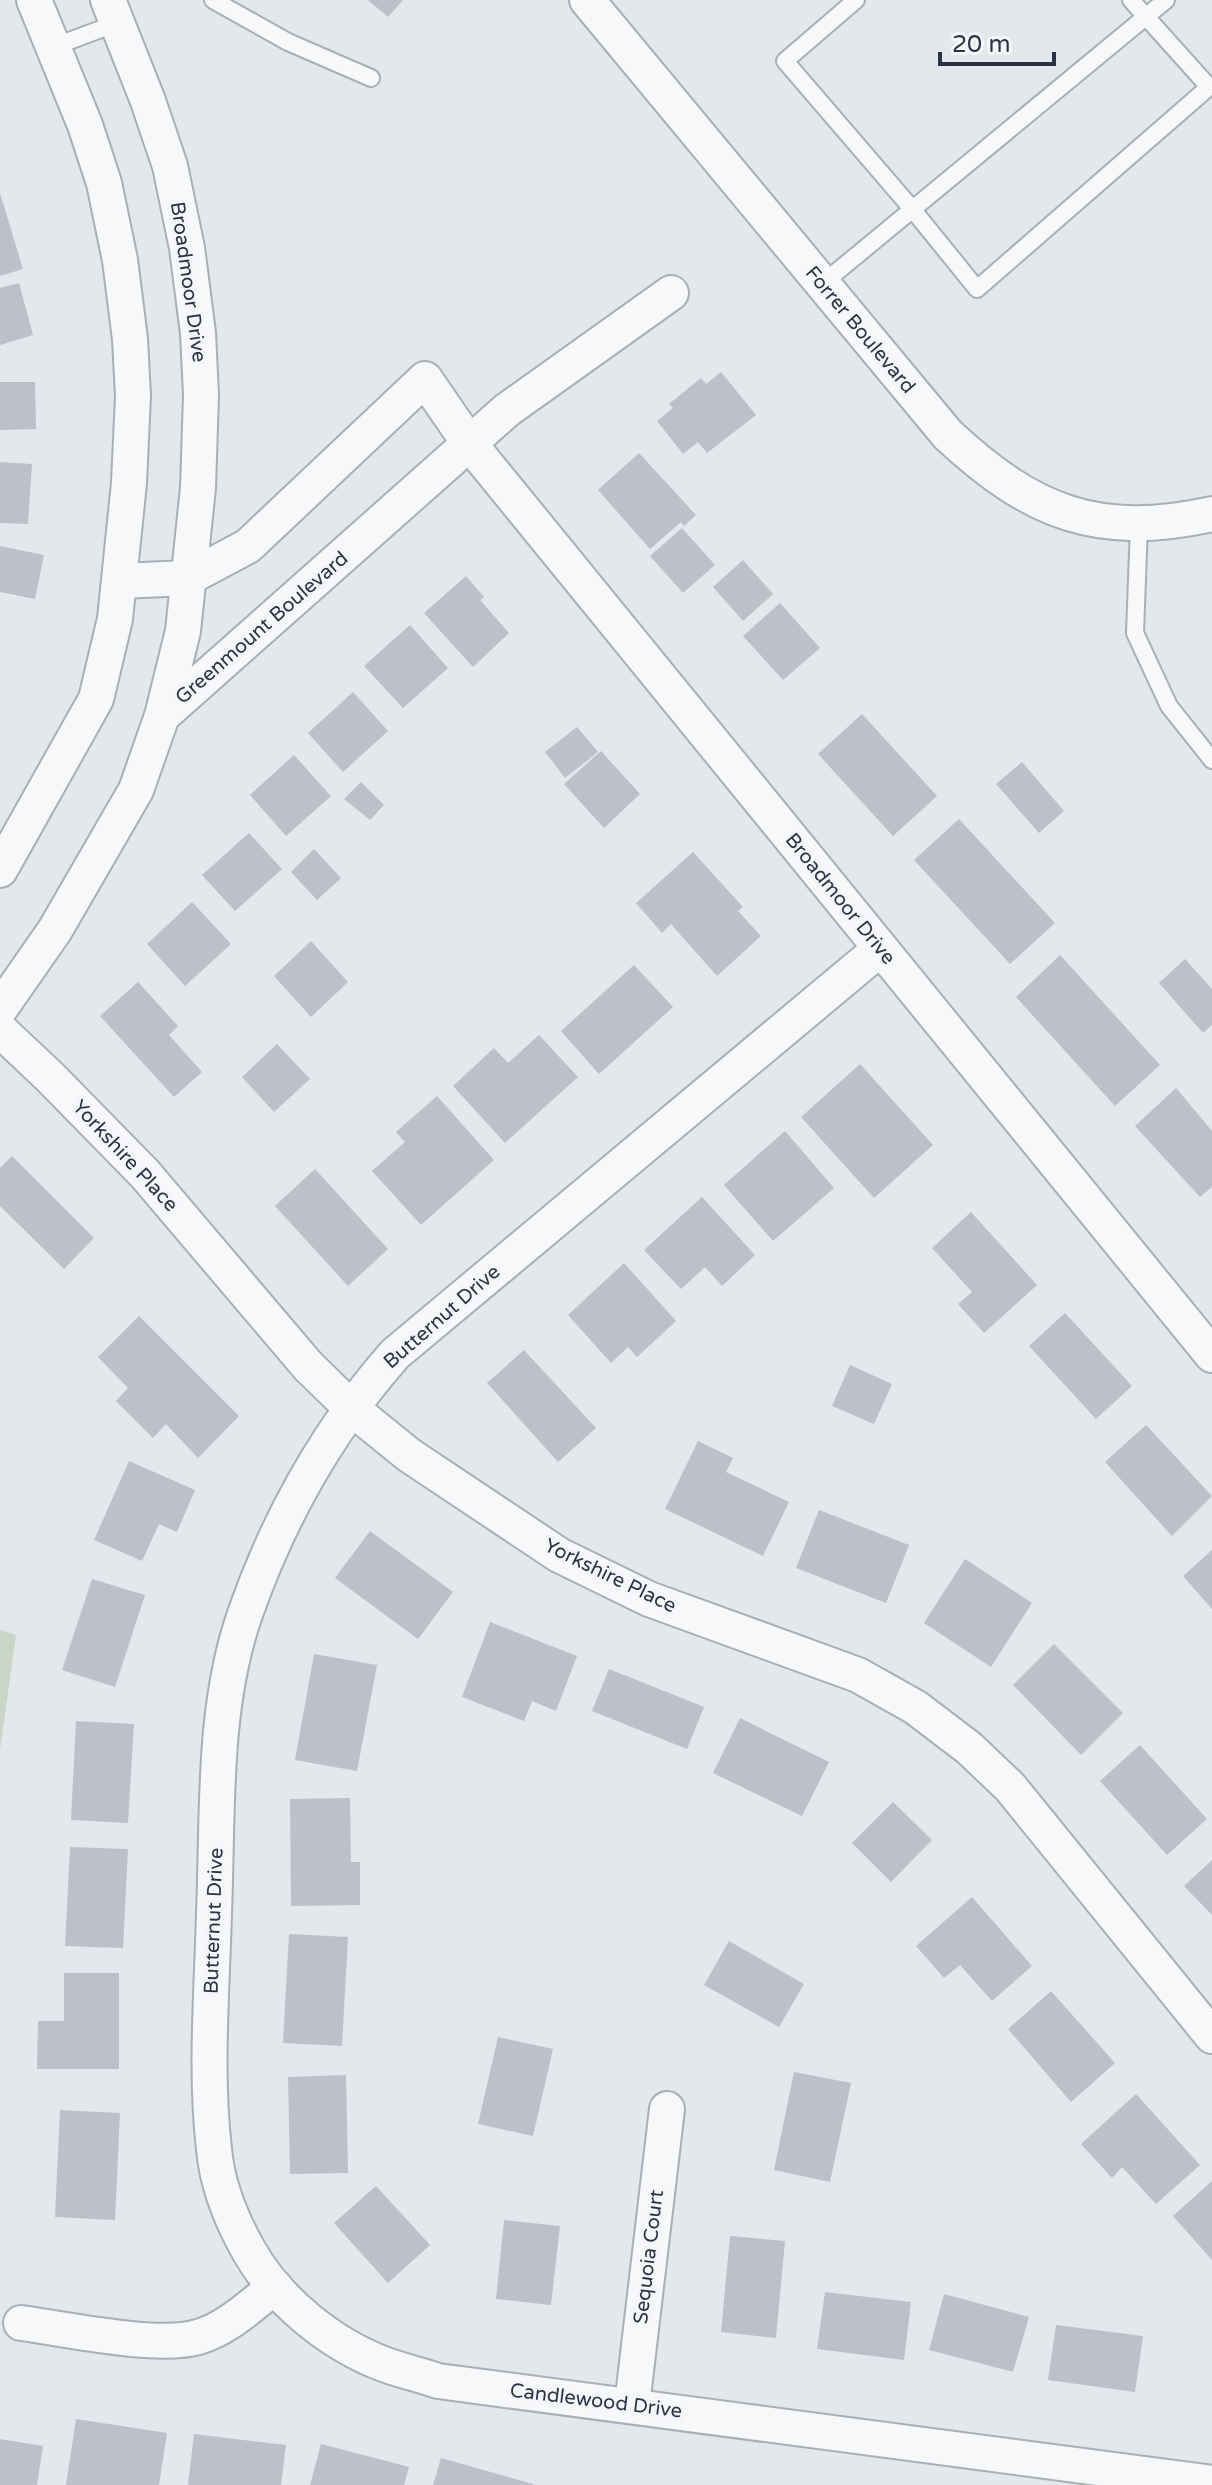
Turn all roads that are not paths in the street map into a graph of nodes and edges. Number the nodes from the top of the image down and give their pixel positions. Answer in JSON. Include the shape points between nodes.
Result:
{"nodes":[{"id":1,"x":34,"y":0,"type":"edge"},
{"id":2,"x":213,"y":0,"type":"edge"},
{"id":3,"x":587,"y":0,"type":"edge"},
{"id":4,"x":856,"y":0,"type":"edge"},
{"id":5,"x":1131,"y":0,"type":"edge"},
{"id":6,"x":1166,"y":0,"type":"edge"},
{"id":7,"x":112,"y":12,"type":"edge"},
{"id":8,"x":1144,"y":16,"type":"junction"},
{"id":9,"x":53,"y":47,"type":"junction"},
{"id":10,"x":371,"y":78,"type":"dead end"},
{"id":11,"x":913,"y":210,"type":"junction"},
{"id":12,"x":822,"y":284,"type":"junction"},
{"id":13,"x":671,"y":293,"type":"dead end"},
{"id":14,"x":469,"y":443,"type":"junction"},
{"id":15,"x":1212,"y":514,"type":"edge"},
{"id":16,"x":1139,"y":525,"type":"junction"},
{"id":17,"x":188,"y":578,"type":"junction"},
{"id":18,"x":120,"y":581,"type":"junction"},
{"id":19,"x":162,"y":716,"type":"junction"},
{"id":20,"x":1212,"y":760,"type":"edge"},
{"id":21,"x":0,"y":870,"type":"edge"},
{"id":22,"x":880,"y":949,"type":"junction"},
{"id":23,"x":0,"y":1009,"type":"edge"},
{"id":24,"x":0,"y":1030,"type":"edge"},
{"id":25,"x":1212,"y":1355,"type":"edge"},
{"id":26,"x":351,"y":1408,"type":"junction"},
{"id":27,"x":1212,"y":2036,"type":"edge"},
{"id":28,"x":667,"y":2109,"type":"dead end"},
{"id":29,"x":275,"y":2287,"type":"junction"},
{"id":30,"x":21,"y":2323,"type":"dead end"},
{"id":31,"x":632,"y":2405,"type":"junction"},
{"id":32,"x":1212,"y":2483,"type":"edge"}],
"edges":[{"from":1,"to":9,"type":"street"},
{"from":2,"to":10,"type":"lane","via":[[288,42]]},
{"from":3,"to":12,"type":"street","name":"Forrer Boulevard"},
{"from":4,"to":11,"type":"lane","via":[[785,61]]},
{"from":5,"to":8,"type":"lane"},
{"from":6,"to":8,"type":"lane"},
{"from":7,"to":9,"type":"lane"},
{"from":7,"to":17,"type":"street","name":"Broadmoor Drive","via":[[170,166],[187,248],[201,395]]},
{"from":8,"to":11,"type":"lane"},
{"from":8,"to":11,"type":"lane","via":[[1209,87],[977,289]]},
{"from":9,"to":18,"type":"street","via":[[104,183],[130,339],[133,396]]},
{"from":11,"to":12,"type":"lane"},
{"from":12,"to":16,"type":"street","name":"Forrer Boulevard","via":[[948,435],[981,466],[1060,510],[1096,521]]},
{"from":13,"to":14,"type":"street","name":"Greenmount Boulevard"},
{"from":14,"to":17,"type":"street","via":[[425,379],[248,546]]},
{"from":14,"to":19,"type":"street","name":"Greenmount Boulevard"},
{"from":14,"to":22,"type":"street","name":"Broadmoor Drive"},
{"from":15,"to":16,"type":"street","name":"Forrer Boulevard"},
{"from":16,"to":20,"type":"lane","via":[[1135,633],[1169,706]]},
{"from":17,"to":18,"type":"street"},
{"from":17,"to":19,"type":"street","name":"Broadmoor Drive","via":[[183,631]]},
{"from":18,"to":21,"type":"street","via":[[96,699]]},
{"from":19,"to":23,"type":"street","name":"Greenmount Boulevard","via":[[136,790],[55,930]]},
{"from":22,"to":25,"type":"street","name":"Broadmoor Drive"},
{"from":22,"to":26,"type":"street","name":"Butternut Drive","via":[[395,1354]]},
{"from":24,"to":26,"type":"street","name":"Yorkshire Place","via":[[145,1174],[308,1366]]},
{"from":26,"to":27,"type":"street","name":"Yorkshire Place","via":[[409,1455],[559,1555],[649,1599],[858,1675],[915,1707],[1010,1787]]},
{"from":26,"to":29,"type":"street","name":"Butternut Drive","via":[[309,1471],[249,1603],[228,1684],[219,1761],[209,2075],[214,2152],[226,2200],[250,2251]]},
{"from":28,"to":31,"type":"street","name":"Sequoia Court"},
{"from":29,"to":30,"type":"street","via":[[222,2327],[197,2338],[163,2342]]},
{"from":29,"to":31,"type":"street","name":"Candlewood Drive","via":[[345,2345],[385,2364],[438,2381]]},
{"from":31,"to":32,"type":"street","name":"Candlewood Drive"}]}
